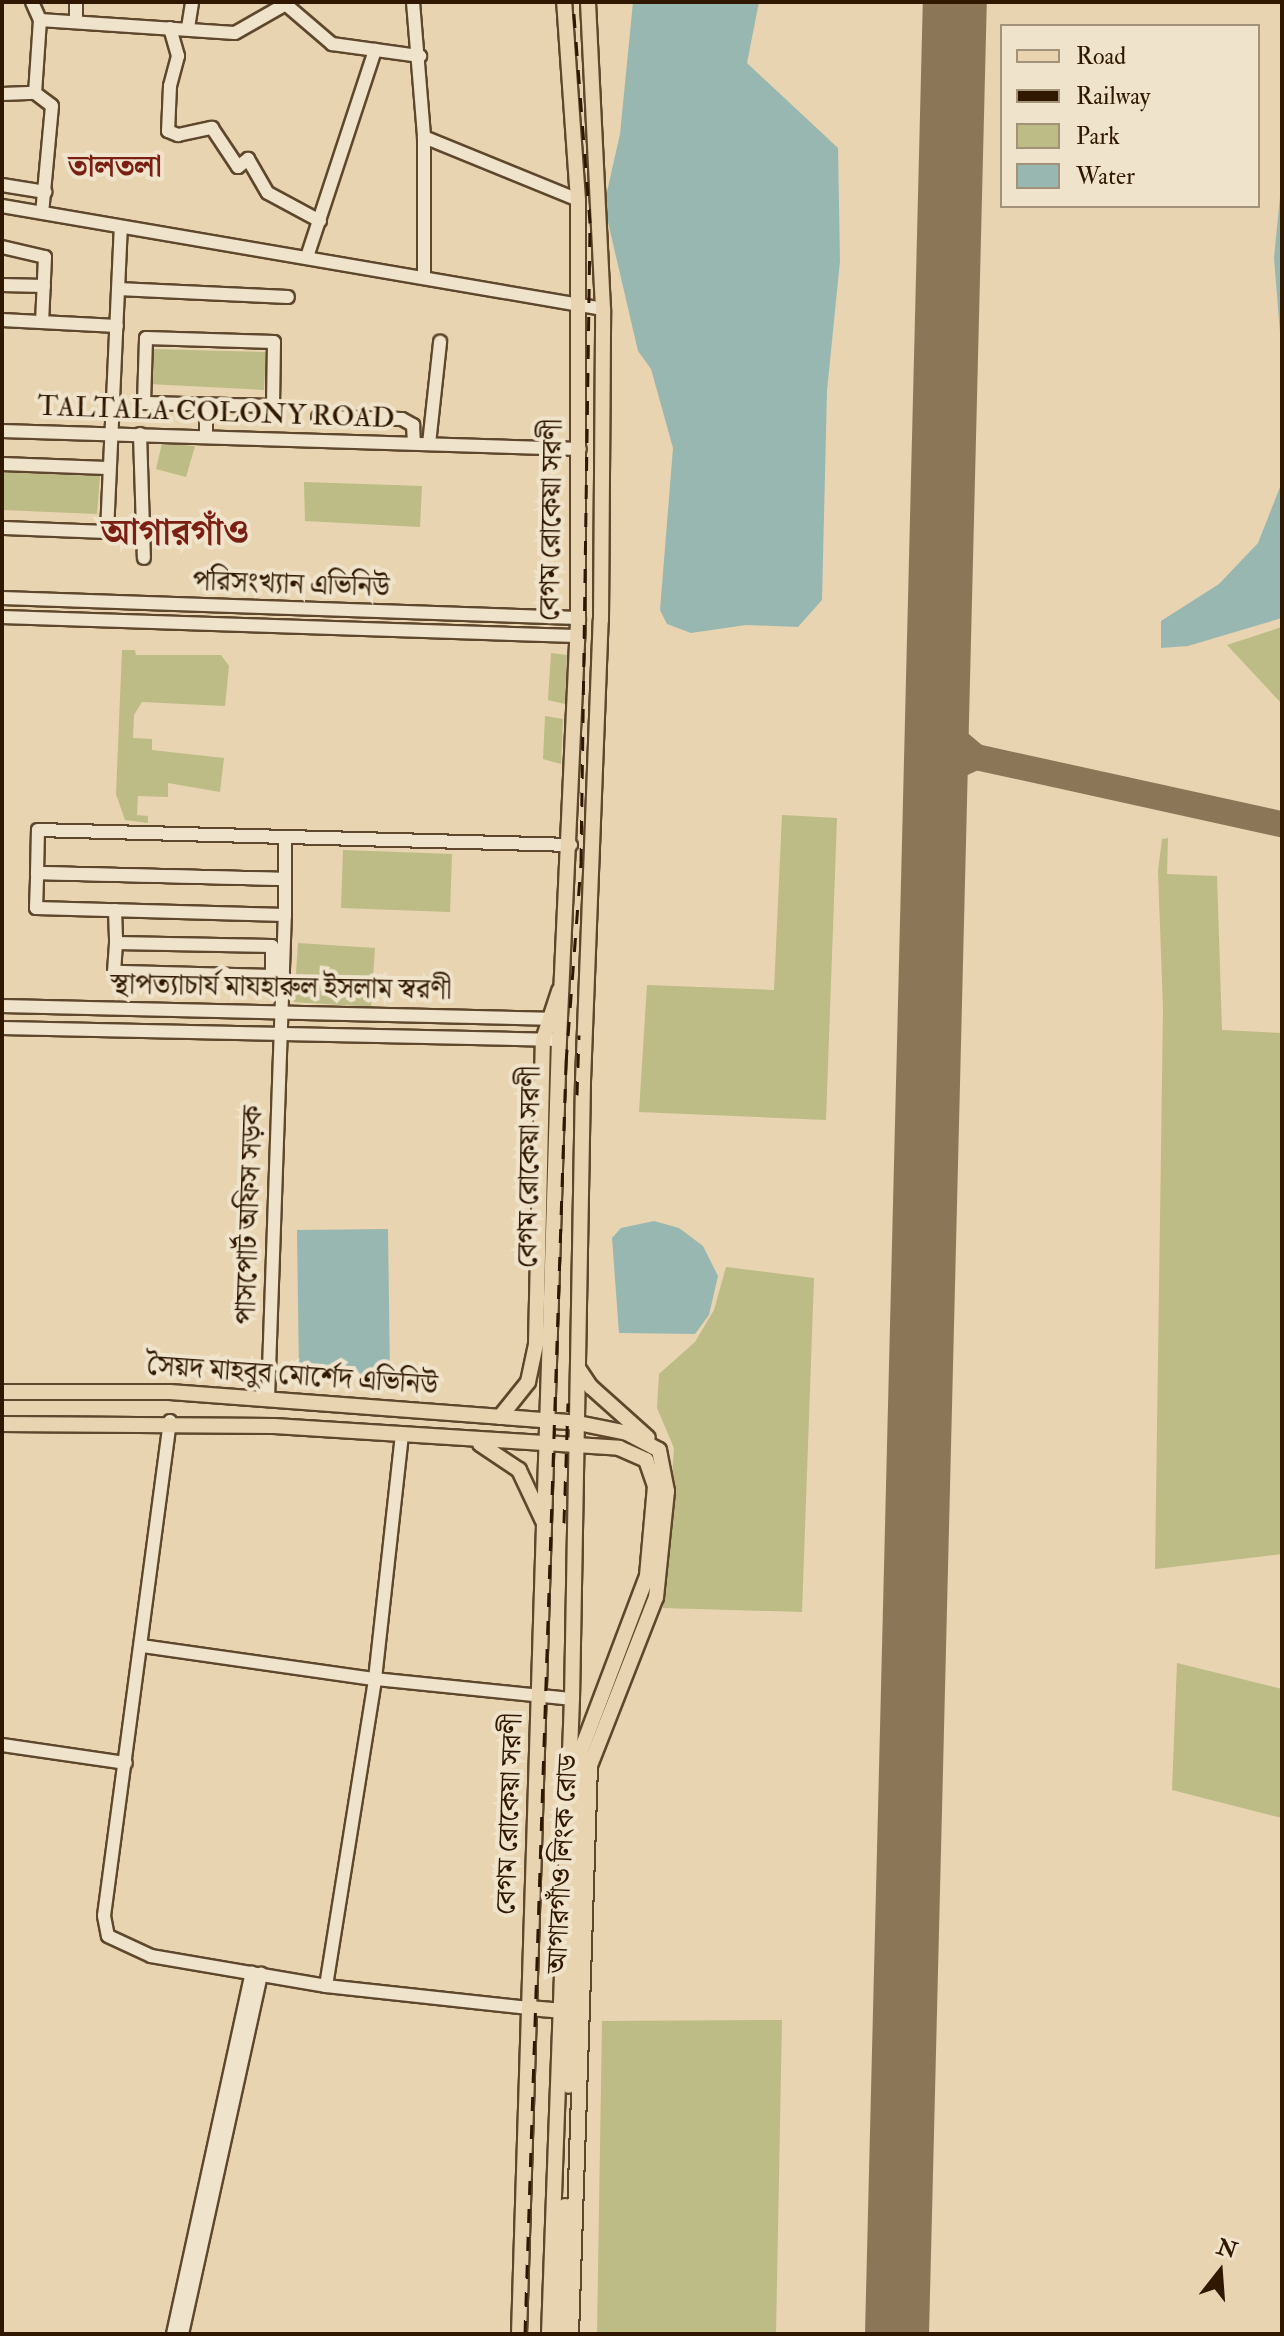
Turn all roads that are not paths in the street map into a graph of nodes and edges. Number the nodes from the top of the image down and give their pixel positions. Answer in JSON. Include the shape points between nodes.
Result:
{"nodes":[{"id":1,"x":32,"y":2,"type":"edge"},
{"id":2,"x":76,"y":2,"type":"edge"},
{"id":3,"x":192,"y":2,"type":"edge"},
{"id":4,"x":413,"y":2,"type":"edge"},
{"id":5,"x":564,"y":2,"type":"edge"},
{"id":6,"x":588,"y":2,"type":"edge"},
{"id":7,"x":283,"y":4,"type":"edge"},
{"id":8,"x":40,"y":20,"type":"junction"},
{"id":9,"x":76,"y":21,"type":"junction"},
{"id":10,"x":170,"y":28,"type":"junction"},
{"id":11,"x":188,"y":28,"type":"junction"},
{"id":12,"x":375,"y":50,"type":"junction"},
{"id":13,"x":420,"y":56,"type":"junction"},
{"id":14,"x":35,"y":93,"type":"junction"},
{"id":15,"x":2,"y":94,"type":"edge"},
{"id":16,"x":424,"y":137,"type":"junction"},
{"id":17,"x":2,"y":185,"type":"edge"},
{"id":18,"x":45,"y":192,"type":"junction"},
{"id":19,"x":578,"y":200,"type":"junction"},
{"id":20,"x":2,"y":206,"type":"edge"},
{"id":21,"x":42,"y":213,"type":"junction"},
{"id":22,"x":320,"y":221,"type":"junction"},
{"id":23,"x":121,"y":228,"type":"junction"},
{"id":24,"x":2,"y":247,"type":"edge"},
{"id":25,"x":308,"y":254,"type":"junction"},
{"id":26,"x":424,"y":275,"type":"junction"},
{"id":27,"x":2,"y":285,"type":"edge"},
{"id":28,"x":44,"y":286,"type":"junction"},
{"id":29,"x":118,"y":289,"type":"junction"},
{"id":30,"x":288,"y":297,"type":"dead end"},
{"id":31,"x":580,"y":306,"type":"junction"},
{"id":32,"x":603,"y":309,"type":"junction"},
{"id":33,"x":2,"y":320,"type":"edge"},
{"id":34,"x":42,"y":322,"type":"junction"},
{"id":35,"x":117,"y":326,"type":"junction"},
{"id":36,"x":440,"y":342,"type":"dead end"},
{"id":37,"x":206,"y":404,"type":"junction"},
{"id":38,"x":318,"y":417,"type":"dead end"},
{"id":39,"x":2,"y":431,"type":"edge"},
{"id":40,"x":112,"y":434,"type":"junction"},
{"id":41,"x":140,"y":434,"type":"junction"},
{"id":42,"x":206,"y":435,"type":"junction"},
{"id":43,"x":414,"y":443,"type":"junction"},
{"id":44,"x":429,"y":444,"type":"junction"},
{"id":45,"x":580,"y":449,"type":"junction"},
{"id":46,"x":2,"y":464,"type":"edge"},
{"id":47,"x":107,"y":468,"type":"junction"},
{"id":48,"x":2,"y":528,"type":"edge"},
{"id":49,"x":144,"y":558,"type":"dead end"},
{"id":50,"x":2,"y":598,"type":"edge"},
{"id":51,"x":2,"y":617,"type":"edge"},
{"id":52,"x":578,"y":618,"type":"junction"},
{"id":53,"x":601,"y":620,"type":"junction"},
{"id":54,"x":576,"y":636,"type":"junction"},
{"id":55,"x":600,"y":637,"type":"junction"},
{"id":56,"x":285,"y":837,"type":"junction"},
{"id":57,"x":571,"y":845,"type":"junction"},
{"id":58,"x":593,"y":846,"type":"junction"},
{"id":59,"x":37,"y":873,"type":"junction"},
{"id":60,"x":285,"y":879,"type":"junction"},
{"id":61,"x":115,"y":910,"type":"junction"},
{"id":62,"x":285,"y":915,"type":"junction"},
{"id":63,"x":116,"y":943,"type":"junction"},
{"id":64,"x":2,"y":1006,"type":"edge"},
{"id":65,"x":59,"y":1007,"type":"junction"},
{"id":66,"x":282,"y":1012,"type":"junction"},
{"id":67,"x":553,"y":1018,"type":"junction"},
{"id":68,"x":2,"y":1028,"type":"edge"},
{"id":69,"x":59,"y":1029,"type":"junction"},
{"id":70,"x":281,"y":1034,"type":"junction"},
{"id":71,"x":551,"y":1040,"type":"junction"},
{"id":72,"x":578,"y":1368,"type":"junction"},
{"id":73,"x":2,"y":1392,"type":"edge"},
{"id":74,"x":170,"y":1392,"type":"junction"},
{"id":75,"x":268,"y":1398,"type":"junction"},
{"id":76,"x":500,"y":1417,"type":"junction"},
{"id":77,"x":170,"y":1421,"type":"junction"},
{"id":78,"x":549,"y":1421,"type":"junction"},
{"id":79,"x":578,"y":1423,"type":"junction"},
{"id":80,"x":2,"y":1424,"type":"edge"},
{"id":81,"x":402,"y":1435,"type":"junction"},
{"id":82,"x":472,"y":1441,"type":"junction"},
{"id":83,"x":655,"y":1445,"type":"junction"},
{"id":84,"x":549,"y":1447,"type":"junction"},
{"id":85,"x":577,"y":1449,"type":"junction"},
{"id":86,"x":546,"y":1529,"type":"junction"},
{"id":87,"x":142,"y":1646,"type":"junction"},
{"id":88,"x":375,"y":1679,"type":"junction"},
{"id":89,"x":540,"y":1696,"type":"junction"},
{"id":90,"x":572,"y":1699,"type":"junction"},
{"id":91,"x":2,"y":1745,"type":"edge"},
{"id":92,"x":126,"y":1763,"type":"junction"},
{"id":93,"x":256,"y":1974,"type":"junction"},
{"id":94,"x":326,"y":1986,"type":"junction"},
{"id":95,"x":529,"y":2008,"type":"junction"},
{"id":96,"x":561,"y":2011,"type":"junction"},
{"id":97,"x":173,"y":2334,"type":"edge"},
{"id":98,"x":182,"y":2334,"type":"edge"},
{"id":99,"x":519,"y":2334,"type":"edge"},
{"id":100,"x":549,"y":2334,"type":"edge"},
{"id":101,"x":560,"y":2334,"type":"edge"},
{"id":102,"x":571,"y":2334,"type":"edge"}],
"edges":[{"from":1,"to":8,"type":"street"},
{"from":2,"to":9,"type":"street"},
{"from":3,"to":11,"type":"street"},
{"from":4,"to":13,"type":"street"},
{"from":5,"to":19,"type":"main road","name":"বেগম রোকেয়া সরণী"},
{"from":6,"to":32,"type":"main road","name":"বেগম রোকেয়া সরণী"},
{"from":7,"to":11,"type":"street","via":[[235,33]]},
{"from":7,"to":12,"type":"street","via":[[332,44]]},
{"from":8,"to":9,"type":"street"},
{"from":8,"to":14,"type":"street"},
{"from":9,"to":10,"type":"street"},
{"from":10,"to":11,"type":"street"},
{"from":10,"to":22,"type":"street","via":[[178,56],[168,131],[178,135],[212,128],[238,167],[248,159],[268,193]]},
{"from":12,"to":13,"type":"street"},
{"from":12,"to":22,"type":"street"},
{"from":13,"to":16,"type":"street"},
{"from":14,"to":15,"type":"street"},
{"from":14,"to":18,"type":"street","via":[[52,106]]},
{"from":16,"to":19,"type":"street"},
{"from":16,"to":26,"type":"street"},
{"from":17,"to":18,"type":"street"},
{"from":18,"to":21,"type":"street"},
{"from":19,"to":31,"type":"main road","name":"বেগম রোকেয়া সরণী"},
{"from":20,"to":21,"type":"street"},
{"from":21,"to":23,"type":"street"},
{"from":22,"to":25,"type":"street"},
{"from":23,"to":25,"type":"street"},
{"from":23,"to":29,"type":"street"},
{"from":24,"to":28,"type":"street","via":[[45,257]]},
{"from":25,"to":26,"type":"street"},
{"from":26,"to":31,"type":"street"},
{"from":27,"to":28,"type":"street"},
{"from":28,"to":34,"type":"street"},
{"from":29,"to":30,"type":"street"},
{"from":29,"to":35,"type":"street"},
{"from":31,"to":32,"type":"street"},
{"from":31,"to":45,"type":"main road","name":"বেগম রোকেয়া সরণী"},
{"from":32,"to":53,"type":"main road","name":"বেগম রোকেয়া সরণী"},
{"from":33,"to":34,"type":"street"},
{"from":34,"to":35,"type":"street"},
{"from":35,"to":40,"type":"street"},
{"from":36,"to":44,"type":"street","name":"TALTALA COLONY ROAD"},
{"from":37,"to":37,"type":"street","via":[[144,403],[146,338],[274,342],[273,406]]},
{"from":37,"to":42,"type":"street"},
{"from":38,"to":43,"type":"street","via":[[402,419],[413,425]]},
{"from":39,"to":40,"type":"street","name":"TALTALA COLONY ROAD"},
{"from":40,"to":41,"type":"street","name":"TALTALA COLONY ROAD"},
{"from":40,"to":47,"type":"street"},
{"from":41,"to":42,"type":"street","name":"TALTALA COLONY ROAD"},
{"from":41,"to":49,"type":"street"},
{"from":42,"to":43,"type":"street","name":"TALTALA COLONY ROAD"},
{"from":43,"to":44,"type":"street","name":"TALTALA COLONY ROAD"},
{"from":44,"to":45,"type":"street","name":"TALTALA COLONY ROAD"},
{"from":45,"to":52,"type":"main road","name":"বেগম রোকেয়া সরণী"},
{"from":46,"to":47,"type":"street"},
{"from":47,"to":48,"type":"street","via":[[107,532]]},
{"from":50,"to":52,"type":"street","name":"পরিসংখ্যান এভিনিউ"},
{"from":51,"to":54,"type":"street"},
{"from":52,"to":53,"type":"main road"},
{"from":52,"to":54,"type":"main road","name":"বেগম রোকেয়া সরণী"},
{"from":53,"to":55,"type":"main road","name":"বেগম রোকেয়া সরণী"},
{"from":54,"to":55,"type":"main road"},
{"from":54,"to":57,"type":"main road","name":"বেগম রোকেয়া সরণী"},
{"from":55,"to":58,"type":"main road","name":"বেগম রোকেয়া সরণী"},
{"from":56,"to":57,"type":"street"},
{"from":56,"to":59,"type":"street","via":[[38,830]]},
{"from":56,"to":60,"type":"street","name":"পাসপোর্ট অফিস সড়ক"},
{"from":57,"to":58,"type":"main road"},
{"from":57,"to":67,"type":"main road","name":"বেগম রোকেয়া সরণী","via":[[562,987]]},
{"from":58,"to":72,"type":"main road","name":"বেগম রোকেয়া সরণী"},
{"from":59,"to":60,"type":"street"},
{"from":59,"to":61,"type":"street","via":[[36,908]]},
{"from":60,"to":62,"type":"street","name":"পাসপোর্ট অফিস সড়ক"},
{"from":61,"to":62,"type":"street"},
{"from":61,"to":63,"type":"street"},
{"from":62,"to":66,"type":"street","name":"পাসপোর্ট অফিস সড়ক"},
{"from":63,"to":63,"type":"street","via":[[272,946],[272,976],[114,972]]},
{"from":64,"to":65,"type":"street","name":"স্থাপত্যাচার্য মাযহারুল ইসলাম স্বরণী"},
{"from":65,"to":66,"type":"street","name":"স্থাপত্যাচার্য মাযহারুল ইসলাম স্বরণী"},
{"from":65,"to":69,"type":"street"},
{"from":66,"to":67,"type":"street","name":"স্থাপত্যাচার্য মাযহারুল ইসলাম স্বরণী"},
{"from":66,"to":70,"type":"street","name":"পাসপোর্ট অফিস সড়ক"},
{"from":67,"to":71,"type":"main road","name":"বেগম রোকেয়া সরণী"},
{"from":68,"to":69,"type":"street","name":"স্থাপত্যাচার্য মাযহারুল ইসলাম স্বরণী"},
{"from":69,"to":70,"type":"street","name":"স্থাপত্যাচার্য মাযহারুল ইসলাম স্বরণী"},
{"from":70,"to":71,"type":"street","name":"স্থাপত্যাচার্য মাযহারুল ইসলাম স্বরণী"},
{"from":70,"to":75,"type":"street","name":"পাসপোর্ট অফিস সড়ক"},
{"from":71,"to":76,"type":"main road","via":[[536,1343],[528,1382]]},
{"from":71,"to":78,"type":"main road","name":"বেগম রোকেয়া সরণী"},
{"from":72,"to":79,"type":"main road","name":"বেগম রোকেয়া সরণী"},
{"from":72,"to":83,"type":"main road","via":[[591,1387]]},
{"from":73,"to":74,"type":"main road","name":"সৈয়দ মাহবুব মোর্শেদ এভিনিউ"},
{"from":74,"to":75,"type":"main road","name":"সৈয়দ মাহবুব মোর্শেদ এভিনিউ"},
{"from":74,"to":77,"type":"main road"},
{"from":75,"to":76,"type":"main road","name":"সৈয়দ মাহবুব মোর্শেদ এভিনিউ"},
{"from":76,"to":78,"type":"main road","name":"সৈয়দ মাহবুব মোর্শেদ এভিনিউ"},
{"from":77,"to":80,"type":"main road","name":"সৈয়দ মাহবুব মোর্শেদ এভিনিউ"},
{"from":77,"to":81,"type":"main road","name":"সৈয়দ মাহবুব মোর্শেদ এভিনিউ"},
{"from":77,"to":87,"type":"street"},
{"from":78,"to":79,"type":"main road","name":"সৈয়দ মাহবুব মোর্শেদ এভিনিউ"},
{"from":78,"to":84,"type":"main road","name":"বেগম রোকেয়া সরণী"},
{"from":79,"to":83,"type":"main road"},
{"from":79,"to":85,"type":"main road","name":"বেগম রোকেয়া সরণী"},
{"from":81,"to":82,"type":"main road","name":"সৈয়দ মাহবুব মোর্শেদ এভিনিউ"},
{"from":81,"to":88,"type":"street"},
{"from":82,"to":84,"type":"main road","name":"সৈয়দ মাহবুব মোর্শেদ এভিনিউ"},
{"from":82,"to":86,"type":"main road","via":[[519,1470]]},
{"from":83,"to":102,"type":"main road","name":"আগারগাঁও লিংক রোড","via":[[667,1483],[659,1582],[590,1765]]},
{"from":84,"to":85,"type":"main road","name":"সৈয়দ মাহবুব মোর্শেদ এভিনিউ"},
{"from":84,"to":86,"type":"main road","name":"বেগম রোকেয়া সরণী"},
{"from":85,"to":90,"type":"main road","name":"বেগম রোকেয়া সরণী"},
{"from":85,"to":101,"type":"main road","name":"আগারগাঁও লিংক রোড","via":[[635,1452],[652,1471],[655,1486],[644,1590],[581,1751]]},
{"from":86,"to":89,"type":"main road","name":"বেগম রোকেয়া সরণী"},
{"from":87,"to":88,"type":"street"},
{"from":87,"to":92,"type":"street"},
{"from":88,"to":89,"type":"street"},
{"from":88,"to":94,"type":"street"},
{"from":89,"to":90,"type":"street"},
{"from":89,"to":95,"type":"main road","name":"বেগম রোকেয়া সরণী"},
{"from":90,"to":96,"type":"main road","name":"বেগম রোকেয়া সরণী"},
{"from":91,"to":92,"type":"street"},
{"from":92,"to":93,"type":"street","via":[[104,1916],[108,1936],[139,1953]]},
{"from":93,"to":94,"type":"street"},
{"from":93,"to":97,"type":"street"},
{"from":93,"to":98,"type":"street"},
{"from":94,"to":95,"type":"street"},
{"from":95,"to":96,"type":"main road"},
{"from":95,"to":99,"type":"main road","name":"বেগম রোকেয়া সরণী"},
{"from":96,"to":100,"type":"main road","name":"বেগম রোকেয়া সরণী"}]}
